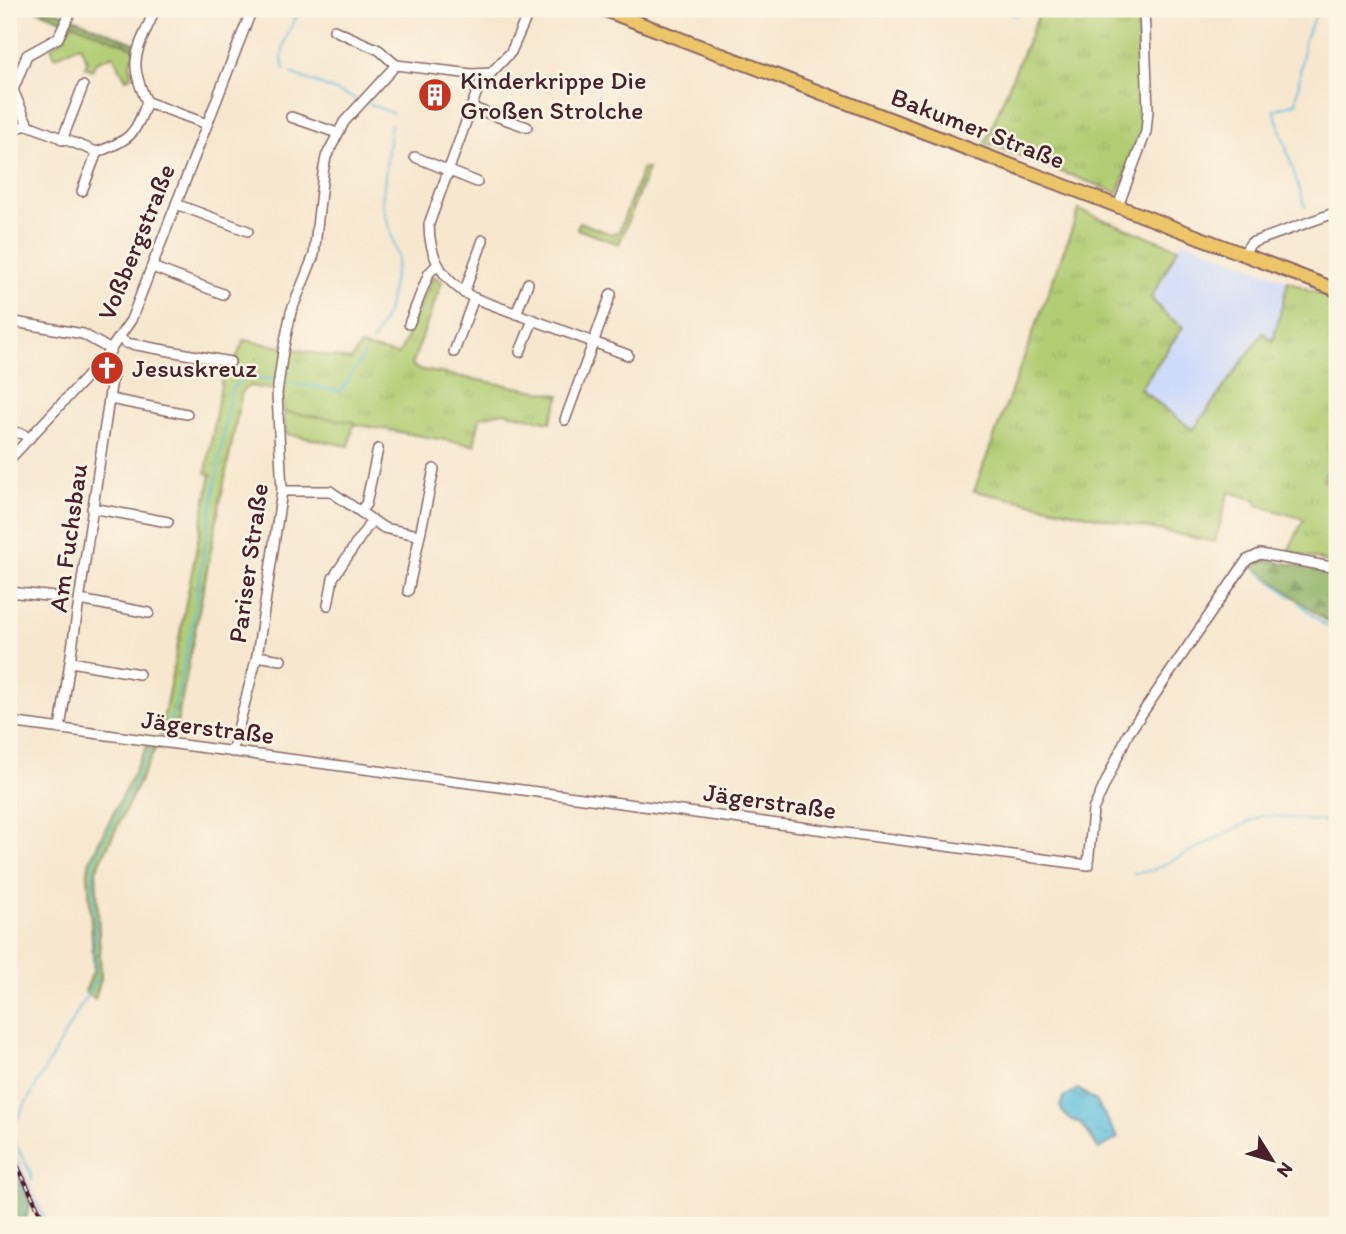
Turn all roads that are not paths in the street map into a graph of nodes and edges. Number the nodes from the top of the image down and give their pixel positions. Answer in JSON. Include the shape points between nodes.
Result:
{"nodes":[{"id":1,"x":72,"y":9,"type":"edge"},
{"id":2,"x":155,"y":9,"type":"edge"},
{"id":3,"x":252,"y":9,"type":"edge"},
{"id":4,"x":530,"y":9,"type":"edge"},
{"id":5,"x":601,"y":9,"type":"edge"},
{"id":6,"x":1144,"y":9,"type":"edge"},
{"id":7,"x":334,"y":30,"type":"dead end"},
{"id":8,"x":396,"y":65,"type":"junction"},
{"id":9,"x":483,"y":75,"type":"junction"},
{"id":10,"x":83,"y":86,"type":"dead end"},
{"id":11,"x":11,"y":89,"type":"edge"},
{"id":12,"x":147,"y":102,"type":"junction"},
{"id":13,"x":472,"y":108,"type":"junction"},
{"id":14,"x":291,"y":117,"type":"dead end"},
{"id":15,"x":207,"y":124,"type":"junction"},
{"id":16,"x":28,"y":125,"type":"junction"},
{"id":17,"x":527,"y":127,"type":"dead end"},
{"id":18,"x":9,"y":130,"type":"edge"},
{"id":19,"x":337,"y":133,"type":"junction"},
{"id":20,"x":62,"y":140,"type":"junction"},
{"id":21,"x":97,"y":152,"type":"junction"},
{"id":22,"x":415,"y":157,"type":"dead end"},
{"id":23,"x":448,"y":170,"type":"junction"},
{"id":24,"x":477,"y":182,"type":"dead end"},
{"id":25,"x":82,"y":191,"type":"dead end"},
{"id":26,"x":176,"y":204,"type":"junction"},
{"id":27,"x":1118,"y":206,"type":"junction"},
{"id":28,"x":1337,"y":212,"type":"edge"},
{"id":29,"x":248,"y":231,"type":"dead end"},
{"id":30,"x":483,"y":240,"type":"dead end"},
{"id":31,"x":1243,"y":254,"type":"junction"},
{"id":32,"x":436,"y":265,"type":"junction"},
{"id":33,"x":152,"y":267,"type":"junction"},
{"id":34,"x":528,"y":283,"type":"dead end"},
{"id":35,"x":1337,"y":290,"type":"edge"},
{"id":36,"x":464,"y":293,"type":"junction"},
{"id":37,"x":223,"y":294,"type":"dead end"},
{"id":38,"x":611,"y":294,"type":"dead end"},
{"id":39,"x":474,"y":298,"type":"junction"},
{"id":40,"x":516,"y":313,"type":"junction"},
{"id":41,"x":533,"y":320,"type":"junction"},
{"id":42,"x":9,"y":321,"type":"edge"},
{"id":43,"x":409,"y":324,"type":"dead end"},
{"id":44,"x":120,"y":338,"type":"junction"},
{"id":45,"x":592,"y":341,"type":"junction"},
{"id":46,"x":454,"y":352,"type":"dead end"},
{"id":47,"x":520,"y":352,"type":"dead end"},
{"id":48,"x":108,"y":353,"type":"junction"},
{"id":49,"x":628,"y":355,"type":"dead end"},
{"id":50,"x":230,"y":362,"type":"dead end"},
{"id":51,"x":110,"y":400,"type":"junction"},
{"id":52,"x":187,"y":414,"type":"dead end"},
{"id":53,"x":565,"y":420,"type":"dead end"},
{"id":54,"x":9,"y":431,"type":"edge"},
{"id":55,"x":29,"y":439,"type":"junction"},
{"id":56,"x":378,"y":449,"type":"dead end"},
{"id":57,"x":9,"y":460,"type":"edge"},
{"id":58,"x":434,"y":468,"type":"dead end"},
{"id":59,"x":282,"y":491,"type":"junction"},
{"id":60,"x":92,"y":508,"type":"junction"},
{"id":61,"x":360,"y":511,"type":"junction"},
{"id":62,"x":372,"y":520,"type":"junction"},
{"id":63,"x":168,"y":522,"type":"dead end"},
{"id":64,"x":418,"y":535,"type":"junction"},
{"id":65,"x":1337,"y":568,"type":"edge"},
{"id":66,"x":408,"y":591,"type":"dead end"},
{"id":67,"x":9,"y":592,"type":"edge"},
{"id":68,"x":65,"y":598,"type":"dead end"},
{"id":69,"x":80,"y":600,"type":"junction"},
{"id":70,"x":328,"y":604,"type":"dead end"},
{"id":71,"x":149,"y":613,"type":"dead end"},
{"id":72,"x":257,"y":656,"type":"junction"},
{"id":73,"x":281,"y":660,"type":"dead end"},
{"id":74,"x":71,"y":662,"type":"junction"},
{"id":75,"x":139,"y":674,"type":"dead end"},
{"id":76,"x":9,"y":722,"type":"edge"},
{"id":77,"x":60,"y":729,"type":"junction"},
{"id":78,"x":232,"y":752,"type":"junction"}],
"edges":[{"from":1,"to":11,"type":"street","via":[[58,38],[23,60]]},
{"from":2,"to":12,"type":"street","via":[[134,64]]},
{"from":3,"to":15,"type":"street","name":"Voßbergstraße"},
{"from":4,"to":9,"type":"street","via":[[508,57]]},
{"from":5,"to":27,"type":"main road","name":"Bakumer Straße"},
{"from":6,"to":27,"type":"street","via":[[1146,132]]},
{"from":7,"to":8,"type":"street","via":[[379,50]]},
{"from":8,"to":9,"type":"street"},
{"from":8,"to":19,"type":"street","name":"Pariser Straße","via":[[356,105]]},
{"from":9,"to":13,"type":"street"},
{"from":10,"to":20,"type":"street"},
{"from":11,"to":16,"type":"street"},
{"from":12,"to":15,"type":"street"},
{"from":12,"to":21,"type":"street","via":[[130,138]]},
{"from":13,"to":17,"type":"street"},
{"from":13,"to":23,"type":"street"},
{"from":14,"to":19,"type":"street"},
{"from":15,"to":26,"type":"street","name":"Voßbergstraße"},
{"from":16,"to":18,"type":"street"},
{"from":16,"to":20,"type":"street"},
{"from":19,"to":59,"type":"street","name":"Pariser Straße","via":[[323,173],[314,255],[291,312],[279,376],[276,424]]},
{"from":20,"to":21,"type":"street"},
{"from":21,"to":25,"type":"street"},
{"from":22,"to":23,"type":"street"},
{"from":23,"to":24,"type":"street"},
{"from":23,"to":32,"type":"street","via":[[429,224]]},
{"from":26,"to":29,"type":"street"},
{"from":26,"to":33,"type":"street","name":"Voßbergstraße"},
{"from":27,"to":31,"type":"main road","name":"Bakumer Straße"},
{"from":28,"to":31,"type":"street","via":[[1251,243]]},
{"from":30,"to":36,"type":"street"},
{"from":31,"to":35,"type":"main road","name":"Bakumer Straße"},
{"from":32,"to":36,"type":"street"},
{"from":32,"to":43,"type":"street"},
{"from":33,"to":37,"type":"street"},
{"from":33,"to":44,"type":"street","name":"Voßbergstraße"},
{"from":34,"to":40,"type":"street"},
{"from":36,"to":39,"type":"street"},
{"from":38,"to":45,"type":"street"},
{"from":39,"to":40,"type":"street"},
{"from":39,"to":46,"type":"street"},
{"from":40,"to":41,"type":"street"},
{"from":41,"to":45,"type":"street"},
{"from":41,"to":47,"type":"street"},
{"from":42,"to":48,"type":"street","via":[[83,334]]},
{"from":44,"to":48,"type":"street","name":"Voßbergstraße"},
{"from":44,"to":50,"type":"street","via":[[126,343]]},
{"from":45,"to":49,"type":"street"},
{"from":45,"to":53,"type":"street"},
{"from":48,"to":51,"type":"street","name":"Am Fuchsbau","via":[[113,372]]},
{"from":48,"to":55,"type":"street","name":"Voßbergstraße"},
{"from":51,"to":52,"type":"street"},
{"from":51,"to":60,"type":"street","name":"Am Fuchsbau"},
{"from":54,"to":55,"type":"street"},
{"from":55,"to":57,"type":"street","name":"Voßbergstraße"},
{"from":56,"to":61,"type":"street","via":[[366,504]]},
{"from":58,"to":64,"type":"street"},
{"from":59,"to":61,"type":"street","via":[[330,491]]},
{"from":59,"to":72,"type":"street","name":"Pariser Straße"},
{"from":60,"to":63,"type":"street"},
{"from":60,"to":69,"type":"street","name":"Am Fuchsbau"},
{"from":61,"to":62,"type":"street"},
{"from":62,"to":64,"type":"street","via":[[384,528]]},
{"from":62,"to":70,"type":"street","via":[[332,578]]},
{"from":64,"to":66,"type":"street"},
{"from":65,"to":78,"type":"street","name":"Jägerstraße","via":[[1260,554],[1247,560],[1128,734],[1093,810],[1088,864]]},
{"from":67,"to":68,"type":"street"},
{"from":69,"to":71,"type":"street"},
{"from":69,"to":74,"type":"street","name":"Am Fuchsbau"},
{"from":72,"to":73,"type":"street"},
{"from":72,"to":78,"type":"street","name":"Pariser Straße"},
{"from":74,"to":75,"type":"street"},
{"from":74,"to":77,"type":"street","name":"Am Fuchsbau"},
{"from":76,"to":77,"type":"street","name":"Jägerstraße"},
{"from":77,"to":78,"type":"street","name":"Jägerstraße"}]}
